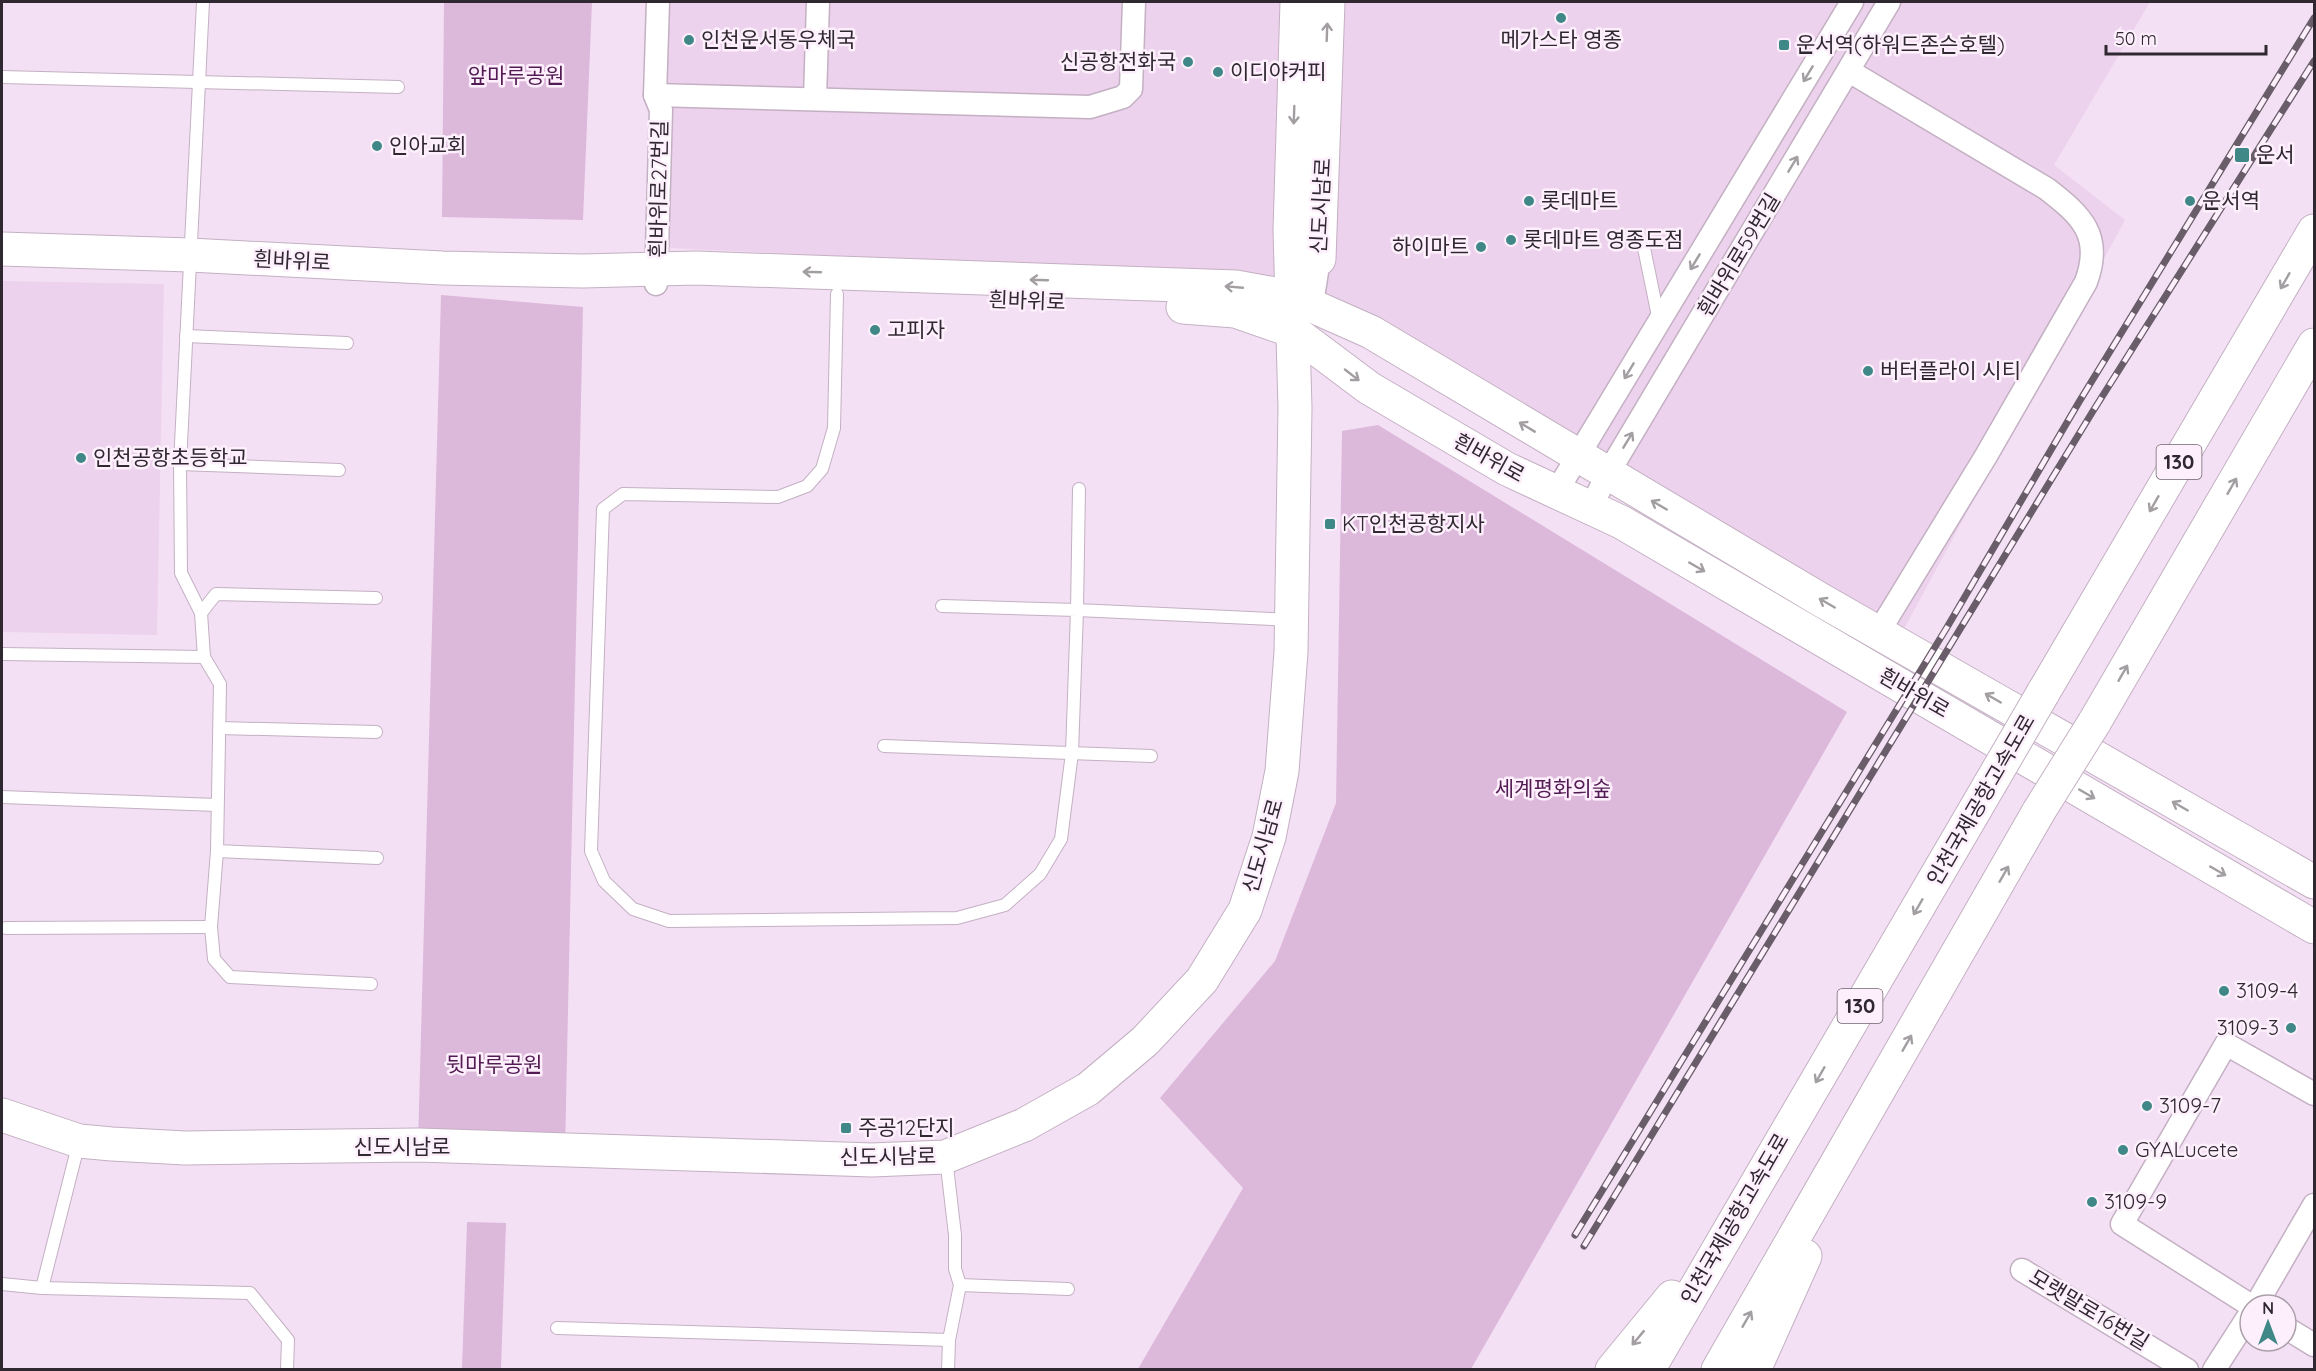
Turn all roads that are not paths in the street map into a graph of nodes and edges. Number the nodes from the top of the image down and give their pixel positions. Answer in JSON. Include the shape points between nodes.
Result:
{"nodes":[{"id":1,"x":203,"y":2,"type":"edge"},
{"id":2,"x":658,"y":2,"type":"edge"},
{"id":3,"x":818,"y":2,"type":"edge"},
{"id":4,"x":1134,"y":2,"type":"edge"},
{"id":5,"x":1297,"y":2,"type":"edge"},
{"id":6,"x":1328,"y":2,"type":"edge"},
{"id":7,"x":1852,"y":2,"type":"edge"},
{"id":8,"x":1889,"y":2,"type":"edge"},
{"id":9,"x":1849,"y":71,"type":"junction"},
{"id":10,"x":2,"y":77,"type":"edge"},
{"id":11,"x":197,"y":83,"type":"junction"},
{"id":12,"x":398,"y":87,"type":"dead end"},
{"id":13,"x":655,"y":95,"type":"junction"},
{"id":14,"x":815,"y":99,"type":"junction"},
{"id":15,"x":2314,"y":231,"type":"edge"},
{"id":16,"x":1644,"y":248,"type":"dead end"},
{"id":17,"x":2,"y":249,"type":"edge"},
{"id":18,"x":190,"y":255,"type":"junction"},
{"id":19,"x":1319,"y":260,"type":"joint"},
{"id":20,"x":650,"y":276,"type":"junction"},
{"id":21,"x":837,"y":294,"type":"junction"},
{"id":22,"x":1302,"y":300,"type":"junction"},
{"id":23,"x":1659,"y":321,"type":"junction"},
{"id":24,"x":186,"y":336,"type":"junction"},
{"id":25,"x":1299,"y":336,"type":"junction"},
{"id":26,"x":347,"y":343,"type":"dead end"},
{"id":27,"x":2314,"y":345,"type":"edge"},
{"id":28,"x":1578,"y":457,"type":"junction"},
{"id":29,"x":180,"y":464,"type":"junction"},
{"id":30,"x":339,"y":470,"type":"dead end"},
{"id":31,"x":1607,"y":475,"type":"junction"},
{"id":32,"x":1079,"y":489,"type":"dead end"},
{"id":33,"x":1555,"y":494,"type":"junction"},
{"id":34,"x":1590,"y":509,"type":"junction"},
{"id":35,"x":376,"y":598,"type":"dead end"},
{"id":36,"x":942,"y":606,"type":"dead end"},
{"id":37,"x":1077,"y":610,"type":"junction"},
{"id":38,"x":201,"y":613,"type":"junction"},
{"id":39,"x":1292,"y":621,"type":"junction"},
{"id":40,"x":1878,"y":633,"type":"junction"},
{"id":41,"x":2,"y":654,"type":"edge"},
{"id":42,"x":204,"y":657,"type":"junction"},
{"id":43,"x":220,"y":728,"type":"junction"},
{"id":44,"x":376,"y":732,"type":"dead end"},
{"id":45,"x":884,"y":746,"type":"dead end"},
{"id":46,"x":1072,"y":753,"type":"junction"},
{"id":47,"x":1151,"y":756,"type":"dead end"},
{"id":48,"x":2,"y":797,"type":"edge"},
{"id":49,"x":217,"y":805,"type":"junction"},
{"id":50,"x":217,"y":851,"type":"junction"},
{"id":51,"x":377,"y":858,"type":"dead end"},
{"id":52,"x":2314,"y":882,"type":"edge"},
{"id":53,"x":211,"y":927,"type":"junction"},
{"id":54,"x":2314,"y":927,"type":"edge"},
{"id":55,"x":6,"y":928,"type":"dead end"},
{"id":56,"x":371,"y":984,"type":"dead end"},
{"id":57,"x":1878,"y":1094,"type":"junction"},
{"id":58,"x":2314,"y":1094,"type":"edge"},
{"id":59,"x":2,"y":1115,"type":"edge"},
{"id":60,"x":80,"y":1141,"type":"junction"},
{"id":61,"x":945,"y":1156,"type":"junction"},
{"id":62,"x":2314,"y":1205,"type":"edge"},
{"id":63,"x":1730,"y":1229,"type":"junction"},
{"id":64,"x":2022,"y":1270,"type":"dead end"},
{"id":65,"x":2,"y":1284,"type":"edge"},
{"id":66,"x":960,"y":1285,"type":"junction"},
{"id":67,"x":42,"y":1288,"type":"junction"},
{"id":68,"x":1068,"y":1289,"type":"dead end"},
{"id":69,"x":2263,"y":1293,"type":"edge"},
{"id":70,"x":2238,"y":1297,"type":"edge"},
{"id":71,"x":557,"y":1328,"type":"dead end"},
{"id":72,"x":2238,"y":1333,"type":"edge"},
{"id":73,"x":2298,"y":1336,"type":"edge"},
{"id":74,"x":950,"y":1340,"type":"junction"},
{"id":75,"x":2314,"y":1346,"type":"edge"},
{"id":76,"x":287,"y":1370,"type":"edge"},
{"id":77,"x":948,"y":1370,"type":"edge"},
{"id":78,"x":1612,"y":1370,"type":"edge"},
{"id":79,"x":1648,"y":1370,"type":"edge"},
{"id":80,"x":1718,"y":1370,"type":"edge"},
{"id":81,"x":1754,"y":1370,"type":"edge"},
{"id":82,"x":2187,"y":1370,"type":"edge"},
{"id":83,"x":2214,"y":1370,"type":"edge"}],
"edges":[{"from":1,"to":11,"type":"lane"},
{"from":2,"to":13,"type":"street","name":"흰바위로27번길"},
{"from":3,"to":14,"type":"street"},
{"from":4,"to":14,"type":"street","via":[[1133,78],[1131,89],[1123,97],[1090,106]]},
{"from":5,"to":22,"type":"main road","name":"신도시남로","one_way":true,"via":[[1290,230]]},
{"from":19,"to":6,"type":"main road","name":"신도시남로","one_way":true},
{"from":7,"to":23,"type":"street","name":"흰바위로59번길","one_way":true},
{"from":8,"to":9,"type":"street","name":"흰바위로59번길"},
{"from":31,"to":9,"type":"street","name":"흰바위로59번길","one_way":true},
{"from":9,"to":40,"type":"street","via":[[2074,209],[2091,237],[2092,252],[2086,282]]},
{"from":10,"to":11,"type":"lane"},
{"from":11,"to":12,"type":"lane"},
{"from":11,"to":18,"type":"lane"},
{"from":13,"to":14,"type":"street"},
{"from":13,"to":20,"type":"street","name":"흰바위로27번길","via":[[648,110]]},
{"from":15,"to":63,"type":"main road","name":"인천국제공항고속도로","number":"130","one_way":true,"bridge":true},
{"from":16,"to":23,"type":"lane"},
{"from":17,"to":18,"type":"main road","name":"흰바위로"},
{"from":18,"to":20,"type":"main road","name":"흰바위로"},
{"from":18,"to":24,"type":"lane"},
{"from":19,"to":22,"type":"street","name":"신도시남로"},
{"from":20,"to":21,"type":"main road","name":"흰바위로","via":[[696,290]]},
{"from":22,"to":20,"type":"main road","name":"흰바위로","one_way":true,"via":[[1236,287],[696,268]]},
{"from":21,"to":25,"type":"main road","name":"흰바위로","via":[[1235,310]]},
{"from":21,"to":46,"type":"lane","via":[[834,428],[822,469],[807,486],[778,497],[623,494],[603,509],[591,851],[604,881],[633,909],[669,921],[957,918],[1005,905],[1040,874],[1061,839]]},
{"from":22,"to":25,"type":"main road","name":"신도시남로"},
{"from":28,"to":22,"type":"main road","name":"흰바위로","one_way":true,"via":[[1371,333]]},
{"from":23,"to":28,"type":"street","name":"흰바위로59번길","one_way":true},
{"from":24,"to":26,"type":"lane"},
{"from":24,"to":29,"type":"lane"},
{"from":25,"to":33,"type":"main road","name":"흰바위로","one_way":true,"via":[[1369,388]]},
{"from":25,"to":39,"type":"main road","name":"신도시남로","via":[[1294,408]]},
{"from":57,"to":27,"type":"main road","number":"130","one_way":true,"bridge":true,"via":[[2039,811]]},
{"from":28,"to":31,"type":"main road","name":"흰바위로"},
{"from":28,"to":33,"type":"street","name":"흰바위로59번길"},
{"from":29,"to":30,"type":"lane"},
{"from":29,"to":38,"type":"lane","via":[[181,573]]},
{"from":31,"to":34,"type":"street","name":"흰바위로59번길"},
{"from":40,"to":31,"type":"main road","name":"흰바위로","one_way":true},
{"from":32,"to":37,"type":"lane"},
{"from":33,"to":34,"type":"main road","name":"흰바위로"},
{"from":34,"to":54,"type":"main road","name":"흰바위로","one_way":true,"via":[[1621,522]]},
{"from":35,"to":38,"type":"lane","via":[[216,594]]},
{"from":36,"to":37,"type":"lane"},
{"from":37,"to":39,"type":"lane"},
{"from":37,"to":46,"type":"lane"},
{"from":38,"to":42,"type":"lane"},
{"from":39,"to":61,"type":"main road","name":"신도시남로","via":[[1282,771],[1269,837],[1245,910],[1202,980],[1145,1041],[1088,1089],[1024,1125]]},
{"from":52,"to":40,"type":"main road","name":"흰바위로","one_way":true},
{"from":41,"to":42,"type":"lane"},
{"from":42,"to":43,"type":"lane","via":[[220,684]]},
{"from":43,"to":44,"type":"lane"},
{"from":43,"to":49,"type":"lane"},
{"from":45,"to":46,"type":"lane"},
{"from":46,"to":47,"type":"lane"},
{"from":48,"to":49,"type":"lane"},
{"from":49,"to":50,"type":"lane"},
{"from":50,"to":51,"type":"lane"},
{"from":50,"to":53,"type":"lane"},
{"from":53,"to":55,"type":"lane"},
{"from":53,"to":56,"type":"lane","via":[[214,959],[230,977]]},
{"from":80,"to":57,"type":"main road","number":"130","one_way":true},
{"from":57,"to":81,"type":"main road"},
{"from":58,"to":70,"type":"street","via":[[2226,1044],[2122,1224]]},
{"from":59,"to":60,"type":"main road","name":"신도시남로"},
{"from":60,"to":61,"type":"main road","name":"신도시남로","via":[[185,1148],[418,1145],[872,1160]]},
{"from":60,"to":67,"type":"lane"},
{"from":61,"to":66,"type":"lane","via":[[955,1269]]},
{"from":62,"to":69,"type":"street"},
{"from":63,"to":78,"type":"main road","one_way":true},
{"from":63,"to":79,"type":"main road","name":"인천국제공항고속도로","number":"130"},
{"from":64,"to":82,"type":"street","name":"모랫말로16번길"},
{"from":65,"to":67,"type":"lane"},
{"from":66,"to":68,"type":"lane"},
{"from":66,"to":74,"type":"lane"},
{"from":67,"to":76,"type":"lane","via":[[250,1293],[288,1340]]},
{"from":71,"to":74,"type":"lane"},
{"from":72,"to":83,"type":"street"},
{"from":73,"to":75,"type":"street"},
{"from":74,"to":77,"type":"lane"}]}
